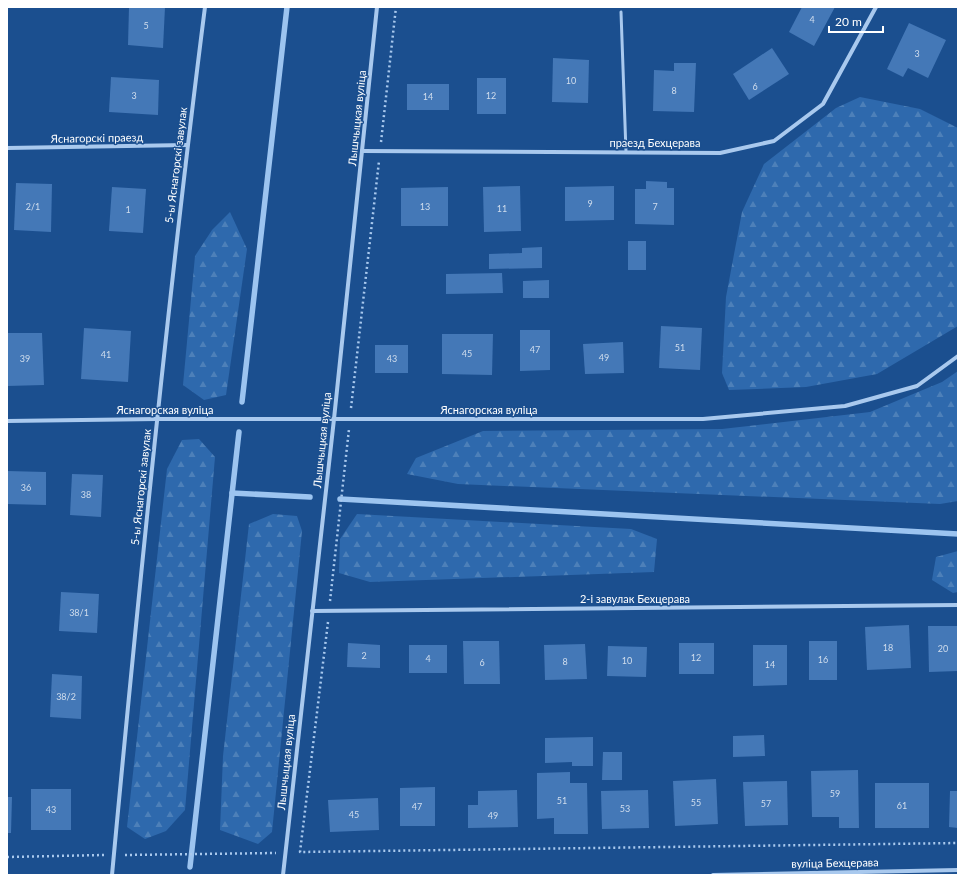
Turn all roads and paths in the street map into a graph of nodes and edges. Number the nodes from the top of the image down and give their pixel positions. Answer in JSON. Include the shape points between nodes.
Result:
{"nodes":[{"id":1,"x":205,"y":7,"type":"edge"},
{"id":2,"x":377,"y":7,"type":"edge"},
{"id":3,"x":876,"y":7,"type":"edge"},
{"id":4,"x":621,"y":12,"type":"dead end"},
{"id":5,"x":187,"y":146,"type":"junction"},
{"id":6,"x":7,"y":148,"type":"edge"},
{"id":7,"x":362,"y":151,"type":"junction"},
{"id":8,"x":626,"y":152,"type":"junction"},
{"id":9,"x":958,"y":356,"type":"edge"},
{"id":10,"x":157,"y":419,"type":"junction"},
{"id":11,"x":334,"y":419,"type":"junction"},
{"id":12,"x":7,"y":422,"type":"edge"},
{"id":13,"x":958,"y":605,"type":"edge"},
{"id":14,"x":312,"y":611,"type":"junction"},
{"id":15,"x":300,"y":852,"type":"dead end"},
{"id":16,"x":285,"y":853,"type":"junction"},
{"id":17,"x":114,"y":855,"type":"junction"},
{"id":18,"x":7,"y":857,"type":"edge"},
{"id":19,"x":958,"y":870,"type":"edge"},
{"id":20,"x":112,"y":875,"type":"edge"},
{"id":21,"x":283,"y":875,"type":"edge"},
{"id":22,"x":713,"y":875,"type":"edge"}],
"edges":[{"from":1,"to":5,"type":"street","name":"5-ы Яснагорскі завулак"},
{"from":2,"to":7,"type":"street","name":"Лышчыцкая вуліца"},
{"from":3,"to":8,"type":"street","name":"праезд Бехцерава","via":[[823,104],[774,141],[720,153]]},
{"from":4,"to":8,"type":"lane"},
{"from":5,"to":6,"type":"street","name":"Яснагорскі праезд"},
{"from":5,"to":10,"type":"street","name":"5-ы Яснагорскі завулак"},
{"from":7,"to":8,"type":"street","name":"праезд Бехцерава"},
{"from":7,"to":11,"type":"street","name":"Лышчыцкая вуліца"},
{"from":9,"to":11,"type":"street","name":"Яснагорская вуліца","via":[[917,386],[845,406],[702,419]]},
{"from":10,"to":11,"type":"street","name":"Яснагорская вуліца"},
{"from":10,"to":12,"type":"street","name":"Яснагорская вуліца"},
{"from":10,"to":17,"type":"street","name":"5-ы Яснагорскі завулак"},
{"from":11,"to":14,"type":"street","name":"Лышчыцкая вуліца"},
{"from":13,"to":14,"type":"street","name":"2-і завулак Бехцерава"},
{"from":14,"to":16,"type":"street","name":"Лышчыцкая вуліца"},
{"from":15,"to":16,"type":"path"},
{"from":16,"to":17,"type":"path"},
{"from":16,"to":21,"type":"street","name":"Лышчыцкая вуліца"},
{"from":17,"to":18,"type":"path"},
{"from":17,"to":20,"type":"street","name":"5-ы Яснагорскі завулак"},
{"from":19,"to":22,"type":"street","name":"вуліца Бехцерава"}]}
